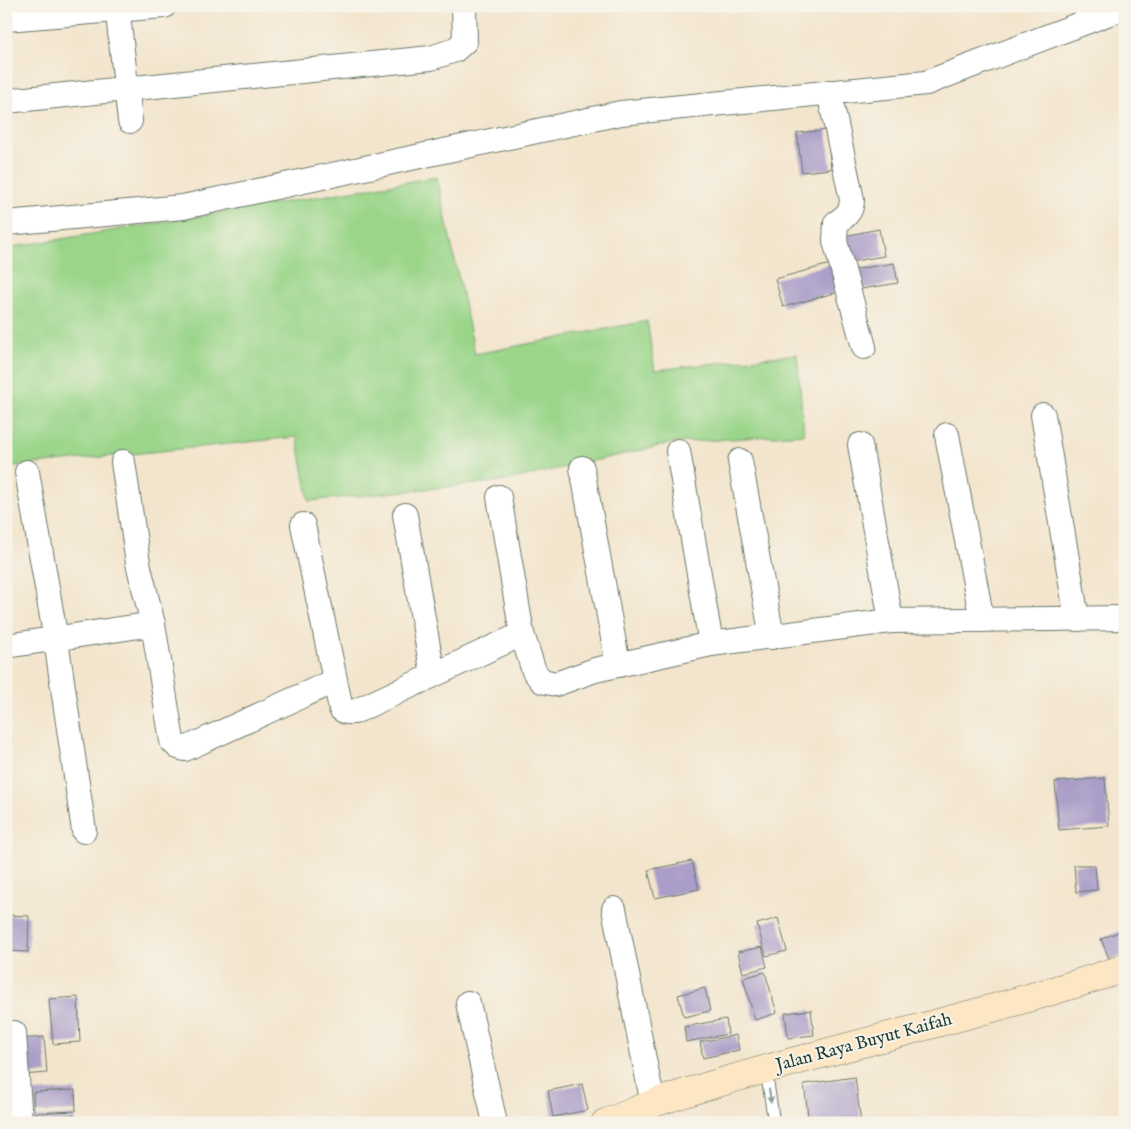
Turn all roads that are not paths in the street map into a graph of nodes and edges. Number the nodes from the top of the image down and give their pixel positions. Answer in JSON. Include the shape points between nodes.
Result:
{"nodes":[{"id":1,"x":164,"y":6,"type":"edge"},
{"id":2,"x":464,"y":6,"type":"edge"},
{"id":3,"x":1125,"y":6,"type":"edge"},
{"id":4,"x":118,"y":8,"type":"edge"},
{"id":5,"x":6,"y":19,"type":"edge"},
{"id":6,"x":127,"y":88,"type":"junction"},
{"id":7,"x":829,"y":92,"type":"junction"},
{"id":8,"x":6,"y":101,"type":"edge"},
{"id":9,"x":130,"y":121,"type":"dead end"},
{"id":10,"x":6,"y":222,"type":"edge"},
{"id":11,"x":864,"y":348,"type":"dead end"},
{"id":12,"x":1043,"y":415,"type":"dead end"},
{"id":13,"x":947,"y":435,"type":"dead end"},
{"id":14,"x":860,"y":445,"type":"dead end"},
{"id":15,"x":678,"y":451,"type":"dead end"},
{"id":16,"x":740,"y":461,"type":"dead end"},
{"id":17,"x":123,"y":462,"type":"dead end"},
{"id":18,"x":582,"y":468,"type":"dead end"},
{"id":19,"x":27,"y":472,"type":"dead end"},
{"id":20,"x":499,"y":498,"type":"dead end"},
{"id":21,"x":405,"y":515,"type":"dead end"},
{"id":22,"x":303,"y":526,"type":"dead end"},
{"id":23,"x":1125,"y":618,"type":"edge"},
{"id":24,"x":1078,"y":619,"type":"junction"},
{"id":25,"x":982,"y":620,"type":"junction"},
{"id":26,"x":891,"y":621,"type":"junction"},
{"id":27,"x":153,"y":624,"type":"junction"},
{"id":28,"x":522,"y":634,"type":"junction"},
{"id":29,"x":772,"y":637,"type":"junction"},
{"id":30,"x":56,"y":640,"type":"junction"},
{"id":31,"x":711,"y":644,"type":"junction"},
{"id":32,"x":6,"y":646,"type":"edge"},
{"id":33,"x":618,"y":665,"type":"junction"},
{"id":34,"x":433,"y":675,"type":"junction"},
{"id":35,"x":334,"y":680,"type":"junction"},
{"id":36,"x":84,"y":831,"type":"dead end"},
{"id":37,"x":614,"y":909,"type":"dead end"},
{"id":38,"x":1125,"y":968,"type":"edge"},
{"id":39,"x":468,"y":1003,"type":"dead end"},
{"id":40,"x":14,"y":1033,"type":"dead end"},
{"id":41,"x":766,"y":1070,"type":"junction"},
{"id":42,"x":653,"y":1104,"type":"junction"},
{"id":43,"x":607,"y":1122,"type":"edge"},
{"id":44,"x":20,"y":1123,"type":"edge"},
{"id":45,"x":495,"y":1123,"type":"edge"},
{"id":46,"x":774,"y":1123,"type":"edge"}],
"edges":[{"from":1,"to":4,"type":"street"},
{"from":2,"to":6,"type":"street","via":[[465,42],[454,50],[431,58]]},
{"from":3,"to":7,"type":"street","via":[[926,83]]},
{"from":4,"to":5,"type":"street"},
{"from":4,"to":6,"type":"street"},
{"from":6,"to":8,"type":"street"},
{"from":6,"to":9,"type":"street"},
{"from":7,"to":10,"type":"street","via":[[621,113],[183,207]]},
{"from":7,"to":11,"type":"street","via":[[852,200],[849,214],[836,223],[835,241]]},
{"from":12,"to":24,"type":"street"},
{"from":13,"to":25,"type":"street"},
{"from":14,"to":26,"type":"street"},
{"from":15,"to":31,"type":"street"},
{"from":16,"to":29,"type":"street"},
{"from":17,"to":27,"type":"street","via":[[138,563]]},
{"from":18,"to":33,"type":"street"},
{"from":19,"to":30,"type":"street"},
{"from":20,"to":28,"type":"street"},
{"from":21,"to":34,"type":"street"},
{"from":22,"to":35,"type":"street"},
{"from":23,"to":24,"type":"street"},
{"from":24,"to":25,"type":"street"},
{"from":25,"to":26,"type":"street"},
{"from":26,"to":29,"type":"street"},
{"from":27,"to":30,"type":"street"},
{"from":27,"to":35,"type":"street","via":[[172,741],[185,749]]},
{"from":28,"to":33,"type":"street","via":[[534,671],[542,681],[556,684]]},
{"from":28,"to":34,"type":"street"},
{"from":29,"to":31,"type":"street"},
{"from":30,"to":32,"type":"street"},
{"from":30,"to":36,"type":"street"},
{"from":31,"to":33,"type":"street"},
{"from":34,"to":35,"type":"street","via":[[354,712],[341,709]]},
{"from":37,"to":42,"type":"street"},
{"from":38,"to":41,"type":"street","name":"Jalan Raya Buyut Kaifah","via":[[1046,994]]},
{"from":39,"to":45,"type":"street"},
{"from":40,"to":44,"type":"street"},
{"from":41,"to":42,"type":"street","name":"Jalan Raya Buyut Kaifah"},
{"from":41,"to":46,"type":"lane","one_way":true},
{"from":42,"to":43,"type":"street","name":"Jalan Raya Buyut Kaifah"}]}
